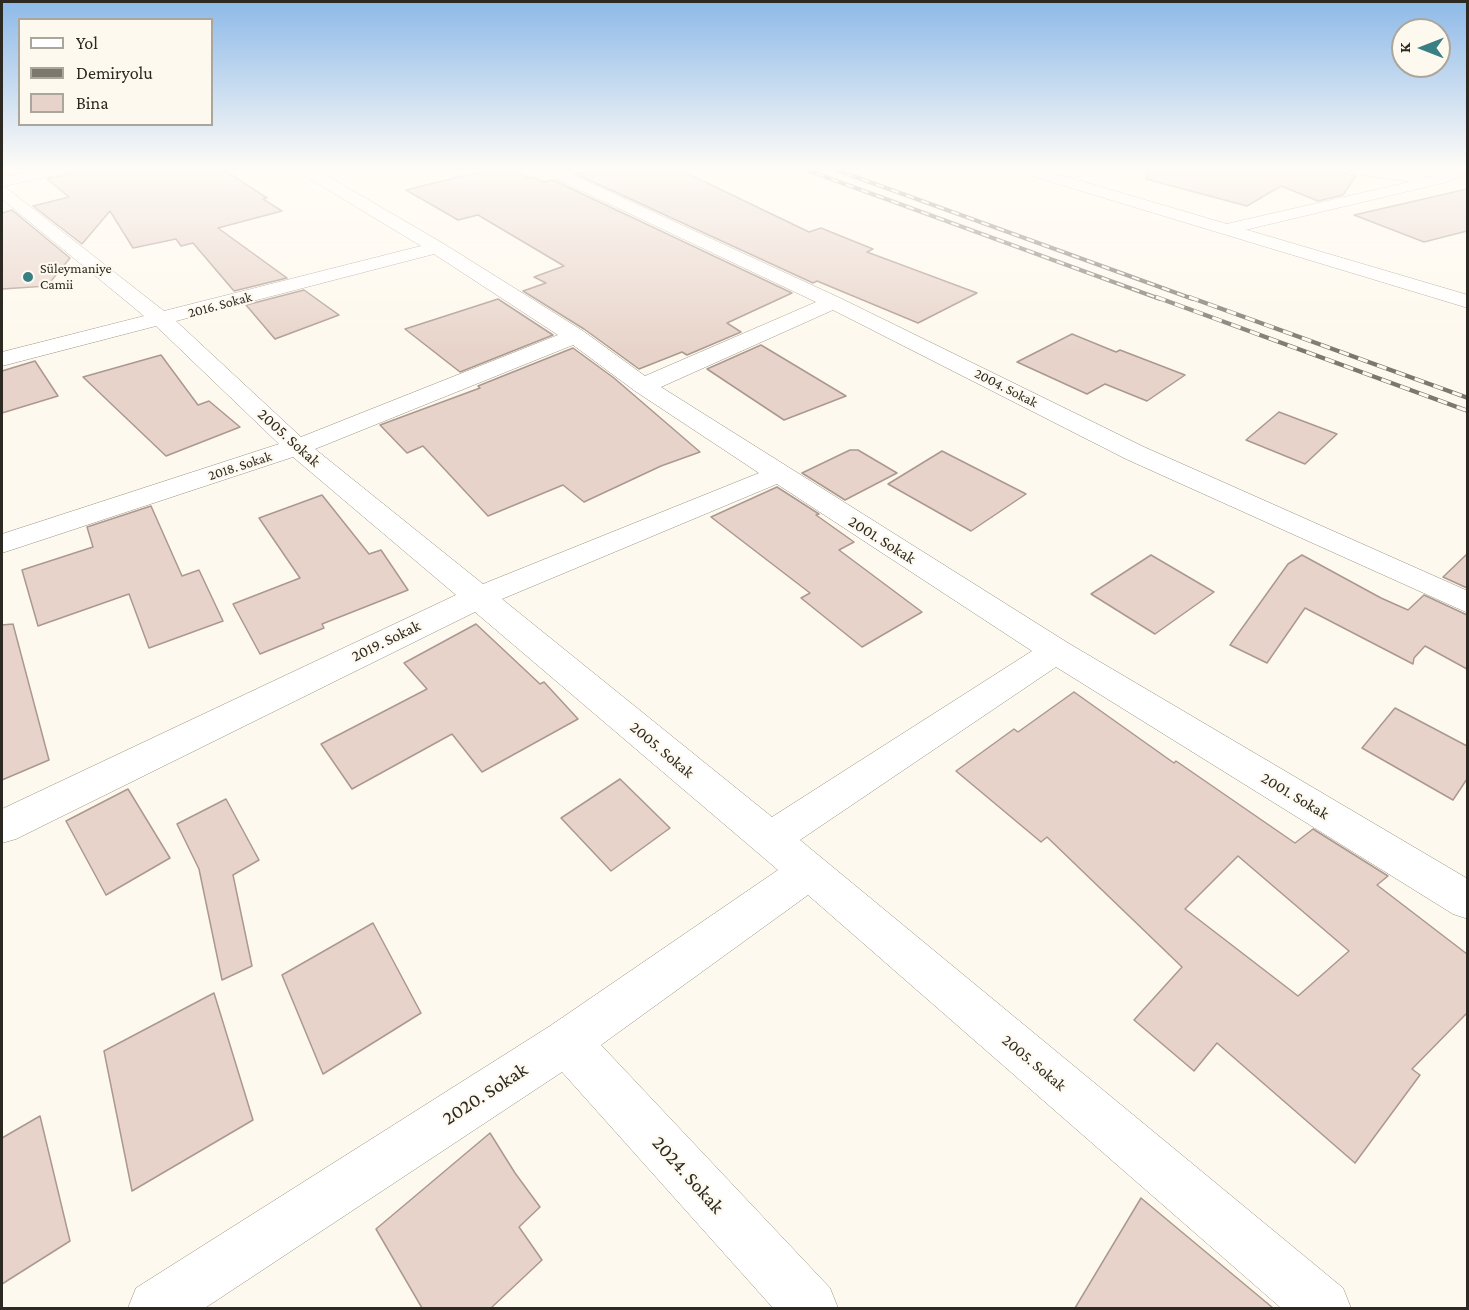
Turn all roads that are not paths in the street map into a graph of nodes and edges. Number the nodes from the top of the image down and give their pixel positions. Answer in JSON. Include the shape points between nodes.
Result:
{"nodes":[{"id":1,"x":50,"y":229,"type":"edge"},
{"id":2,"x":405,"y":229,"type":"edge"},
{"id":3,"x":677,"y":229,"type":"edge"},
{"id":4,"x":1228,"y":229,"type":"edge"},
{"id":5,"x":1270,"y":229,"type":"edge"},
{"id":6,"x":437,"y":248,"type":"junction"},
{"id":7,"x":1467,"y":288,"type":"edge"},
{"id":8,"x":833,"y":302,"type":"junction"},
{"id":9,"x":1467,"y":303,"type":"edge"},
{"id":10,"x":162,"y":320,"type":"junction"},
{"id":11,"x":575,"y":336,"type":"junction"},
{"id":12,"x":2,"y":359,"type":"edge"},
{"id":13,"x":643,"y":386,"type":"junction"},
{"id":14,"x":297,"y":447,"type":"junction"},
{"id":15,"x":779,"y":474,"type":"junction"},
{"id":16,"x":2,"y":544,"type":"edge"},
{"id":17,"x":477,"y":597,"type":"junction"},
{"id":18,"x":1467,"y":603,"type":"edge"},
{"id":19,"x":1056,"y":651,"type":"junction"},
{"id":20,"x":2,"y":826,"type":"edge"},
{"id":21,"x":770,"y":839,"type":"junction"},
{"id":22,"x":809,"y":871,"type":"junction"},
{"id":23,"x":1467,"y":901,"type":"edge"},
{"id":24,"x":566,"y":1042,"type":"junction"},
{"id":25,"x":156,"y":1308,"type":"edge"},
{"id":26,"x":810,"y":1308,"type":"edge"},
{"id":27,"x":1323,"y":1308,"type":"edge"}],
"edges":[{"from":1,"to":10,"type":"street","name":"2005. Sokak"},
{"from":2,"to":6,"type":"street","name":"2001. Sokak"},
{"from":3,"to":8,"type":"street","name":"2004. Sokak"},
{"from":4,"to":9,"type":"street"},
{"from":5,"to":7,"type":"street"},
{"from":6,"to":10,"type":"street","name":"2016. Sokak"},
{"from":6,"to":11,"type":"street","name":"2001. Sokak"},
{"from":8,"to":13,"type":"street"},
{"from":8,"to":18,"type":"street","name":"2004. Sokak","via":[[1135,453]]},
{"from":10,"to":12,"type":"street","name":"2016. Sokak"},
{"from":10,"to":14,"type":"street","name":"2005. Sokak"},
{"from":11,"to":13,"type":"street","name":"2001. Sokak"},
{"from":11,"to":14,"type":"street","name":"2018. Sokak"},
{"from":13,"to":15,"type":"street","name":"2001. Sokak"},
{"from":14,"to":16,"type":"street","name":"2018. Sokak"},
{"from":14,"to":17,"type":"street","name":"2005. Sokak"},
{"from":15,"to":17,"type":"street","name":"2019. Sokak"},
{"from":15,"to":19,"type":"street","name":"2001. Sokak"},
{"from":17,"to":20,"type":"street","name":"2019. Sokak"},
{"from":17,"to":21,"type":"street","name":"2005. Sokak"},
{"from":19,"to":21,"type":"street"},
{"from":19,"to":23,"type":"street","name":"2001. Sokak"},
{"from":21,"to":22,"type":"street","name":"2005. Sokak"},
{"from":22,"to":24,"type":"street","name":"2020. Sokak"},
{"from":22,"to":27,"type":"street","name":"2005. Sokak"},
{"from":24,"to":25,"type":"street","name":"2020. Sokak"},
{"from":24,"to":26,"type":"street","name":"2024. Sokak"}]}
